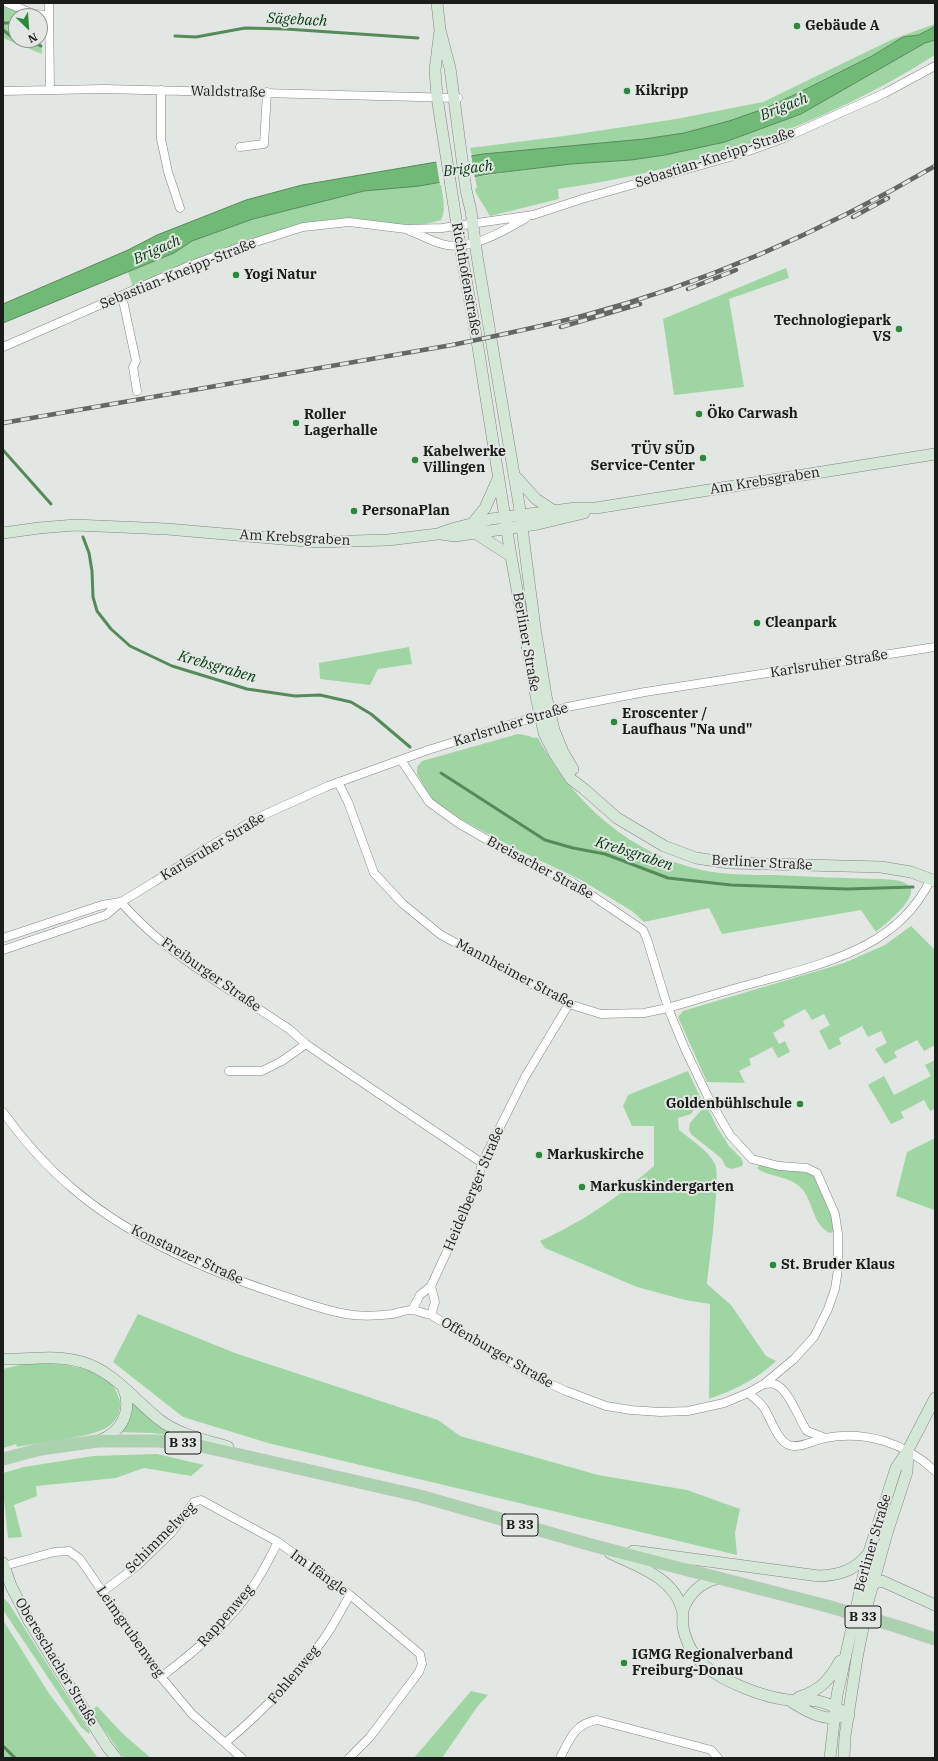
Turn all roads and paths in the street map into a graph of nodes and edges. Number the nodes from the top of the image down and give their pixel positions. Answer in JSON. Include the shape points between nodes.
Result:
{"nodes":[{"id":1,"x":7,"y":3,"type":"edge"},
{"id":2,"x":49,"y":3,"type":"edge"},
{"id":3,"x":436,"y":3,"type":"edge"},
{"id":4,"x":49,"y":15,"type":"junction"},
{"id":5,"x":440,"y":30,"type":"junction"},
{"id":6,"x":935,"y":66,"type":"edge"},
{"id":7,"x":50,"y":90,"type":"junction"},
{"id":8,"x":161,"y":90,"type":"junction"},
{"id":9,"x":3,"y":91,"type":"edge"},
{"id":10,"x":266,"y":92,"type":"junction"},
{"id":11,"x":436,"y":97,"type":"junction"},
{"id":12,"x":456,"y":98,"type":"junction"},
{"id":13,"x":240,"y":147,"type":"dead end"},
{"id":14,"x":180,"y":208,"type":"dead end"},
{"id":15,"x":532,"y":215,"type":"junction"},
{"id":16,"x":473,"y":224,"type":"junction"},
{"id":17,"x":458,"y":226,"type":"junction"},
{"id":18,"x":406,"y":229,"type":"junction"},
{"id":19,"x":475,"y":242,"type":"junction"},
{"id":20,"x":460,"y":245,"type":"junction"},
{"id":21,"x":122,"y":296,"type":"junction"},
{"id":22,"x":3,"y":347,"type":"edge"},
{"id":23,"x":137,"y":391,"type":"dead end"},
{"id":24,"x":935,"y":454,"type":"edge"},
{"id":25,"x":515,"y":476,"type":"junction"},
{"id":26,"x":498,"y":478,"type":"junction"},
{"id":27,"x":596,"y":508,"type":"junction"},
{"id":28,"x":554,"y":511,"type":"junction"},
{"id":29,"x":521,"y":522,"type":"junction"},
{"id":30,"x":506,"y":523,"type":"junction"},
{"id":31,"x":474,"y":528,"type":"junction"},
{"id":32,"x":3,"y":533,"type":"edge"},
{"id":33,"x":511,"y":556,"type":"junction"},
{"id":34,"x":935,"y":647,"type":"edge"},
{"id":35,"x":545,"y":714,"type":"junction"},
{"id":36,"x":401,"y":760,"type":"junction"},
{"id":37,"x":338,"y":782,"type":"junction"},
{"id":38,"x":933,"y":880,"type":"edge"},
{"id":39,"x":121,"y":902,"type":"junction"},
{"id":40,"x":3,"y":938,"type":"edge"},
{"id":41,"x":3,"y":950,"type":"edge"},
{"id":42,"x":569,"y":1004,"type":"junction"},
{"id":43,"x":668,"y":1008,"type":"junction"},
{"id":44,"x":306,"y":1044,"type":"junction"},
{"id":45,"x":229,"y":1071,"type":"dead end"},
{"id":46,"x":3,"y":1112,"type":"edge"},
{"id":47,"x":482,"y":1163,"type":"junction"},
{"id":48,"x":432,"y":1286,"type":"junction"},
{"id":49,"x":412,"y":1310,"type":"junction"},
{"id":50,"x":431,"y":1315,"type":"junction"},
{"id":51,"x":3,"y":1358,"type":"edge"},
{"id":52,"x":17,"y":1359,"type":"junction"},
{"id":53,"x":3,"y":1365,"type":"edge"},
{"id":54,"x":764,"y":1384,"type":"junction"},
{"id":55,"x":123,"y":1386,"type":"junction"},
{"id":56,"x":748,"y":1393,"type":"junction"},
{"id":57,"x":935,"y":1398,"type":"edge"},
{"id":58,"x":824,"y":1438,"type":"junction"},
{"id":59,"x":98,"y":1441,"type":"junction"},
{"id":60,"x":908,"y":1450,"type":"junction"},
{"id":61,"x":3,"y":1459,"type":"edge"},
{"id":62,"x":265,"y":1460,"type":"junction"},
{"id":63,"x":935,"y":1471,"type":"edge"},
{"id":64,"x":201,"y":1500,"type":"joint"},
{"id":65,"x":278,"y":1542,"type":"junction"},
{"id":66,"x":595,"y":1546,"type":"junction"},
{"id":67,"x":868,"y":1555,"type":"junction"},
{"id":68,"x":879,"y":1562,"type":"junction"},
{"id":69,"x":3,"y":1565,"type":"edge"},
{"id":70,"x":716,"y":1579,"type":"junction"},
{"id":71,"x":873,"y":1583,"type":"junction"},
{"id":72,"x":102,"y":1592,"type":"junction"},
{"id":73,"x":858,"y":1592,"type":"junction"},
{"id":74,"x":350,"y":1595,"type":"junction"},
{"id":75,"x":916,"y":1595,"type":"junction"},
{"id":76,"x":935,"y":1605,"type":"edge"},
{"id":77,"x":683,"y":1610,"type":"junction"},
{"id":78,"x":935,"y":1639,"type":"edge"},
{"id":79,"x":846,"y":1652,"type":"junction"},
{"id":80,"x":161,"y":1677,"type":"junction"},
{"id":81,"x":789,"y":1700,"type":"junction"},
{"id":82,"x":835,"y":1706,"type":"junction"},
{"id":83,"x":848,"y":1715,"type":"junction"},
{"id":84,"x":833,"y":1718,"type":"junction"},
{"id":85,"x":225,"y":1743,"type":"junction"},
{"id":86,"x":116,"y":1758,"type":"edge"},
{"id":87,"x":242,"y":1758,"type":"edge"},
{"id":88,"x":349,"y":1758,"type":"edge"},
{"id":89,"x":560,"y":1758,"type":"edge"},
{"id":90,"x":718,"y":1758,"type":"edge"},
{"id":91,"x":830,"y":1758,"type":"edge"},
{"id":92,"x":844,"y":1758,"type":"edge"}],
"edges":[{"from":1,"to":4,"type":"street","via":[[34,14]]},
{"from":2,"to":4,"type":"street"},
{"from":3,"to":5,"type":"street","name":"Richthofenstraße"},
{"from":4,"to":7,"type":"street"},
{"from":5,"to":11,"type":"street","name":"Richthofenstraße","via":[[435,70]]},
{"from":5,"to":12,"type":"street","name":"Richthofenstraße"},
{"from":6,"to":15,"type":"street","name":"Sebastian-Kneipp-Straße","via":[[878,96],[782,139],[737,155]]},
{"from":7,"to":8,"type":"street","name":"Waldstraße"},
{"from":7,"to":9,"type":"street","name":"Waldstraße"},
{"from":8,"to":10,"type":"street","name":"Waldstraße"},
{"from":8,"to":14,"type":"street","via":[[161,139],[168,172]]},
{"from":10,"to":11,"type":"street","name":"Waldstraße","via":[[356,97]]},
{"from":10,"to":13,"type":"street","via":[[264,144]]},
{"from":11,"to":12,"type":"street","name":"Waldstraße"},
{"from":11,"to":17,"type":"street","name":"Richthofenstraße"},
{"from":12,"to":16,"type":"street","name":"Richthofenstraße","via":[[459,145]]},
{"from":15,"to":16,"type":"street","name":"Sebastian-Kneipp-Straße"},
{"from":15,"to":19,"type":"street","name":"Sebastian-Kneipp-Straße","via":[[491,238]]},
{"from":16,"to":17,"type":"street","name":"Sebastian-Kneipp-Straße"},
{"from":16,"to":19,"type":"street","name":"Richthofenstraße"},
{"from":17,"to":18,"type":"street","name":"Sebastian-Kneipp-Straße"},
{"from":17,"to":20,"type":"street","name":"Richthofenstraße"},
{"from":18,"to":20,"type":"street","name":"Sebastian-Kneipp-Straße","via":[[443,244]]},
{"from":18,"to":21,"type":"street","name":"Sebastian-Kneipp-Straße","via":[[349,222],[303,227],[189,266]]},
{"from":19,"to":20,"type":"street","name":"Sebastian-Kneipp-Straße"},
{"from":19,"to":25,"type":"street","name":"Richthofenstraße"},
{"from":20,"to":26,"type":"street","name":"Richthofenstraße"},
{"from":21,"to":22,"type":"street","name":"Sebastian-Kneipp-Straße"},
{"from":21,"to":23,"type":"street","via":[[136,361],[133,367]]},
{"from":24,"to":27,"type":"street","name":"Am Krebsgraben"},
{"from":25,"to":28,"type":"street","via":[[536,499]]},
{"from":25,"to":29,"type":"street","name":"Richthofenstraße"},
{"from":26,"to":30,"type":"street","name":"Richthofenstraße"},
{"from":26,"to":31,"type":"street"},
{"from":27,"to":28,"type":"street","name":"Am Krebsgraben"},
{"from":27,"to":29,"type":"street","name":"Am Krebsgraben","via":[[578,515]]},
{"from":28,"to":29,"type":"street","name":"Am Krebsgraben"},
{"from":29,"to":30,"type":"street","name":"Am Krebsgraben"},
{"from":29,"to":35,"type":"street","name":"Berliner Straße"},
{"from":30,"to":31,"type":"street","name":"Am Krebsgraben"},
{"from":30,"to":33,"type":"street","name":"Berliner Straße"},
{"from":31,"to":32,"type":"street","name":"Am Krebsgraben","via":[[388,540],[317,542],[152,528],[75,525]]},
{"from":31,"to":33,"type":"street"},
{"from":33,"to":35,"type":"street","name":"Berliner Straße"},
{"from":34,"to":35,"type":"street","name":"Karlsruher Straße","via":[[645,692],[567,707]]},
{"from":35,"to":36,"type":"street","name":"Karlsruher Straße"},
{"from":35,"to":38,"type":"street","name":"Berliner Straße","via":[[584,789],[617,818],[664,846],[696,858],[729,863],[881,867],[911,872]]},
{"from":36,"to":37,"type":"street","name":"Karlsruher Straße"},
{"from":36,"to":43,"type":"street","name":"Breisacher Straße","via":[[429,802],[458,823],[524,861],[572,882],[643,930]]},
{"from":37,"to":39,"type":"street","name":"Karlsruher Straße","via":[[258,818]]},
{"from":37,"to":42,"type":"street","name":"Mannheimer Straße","via":[[374,873],[403,904],[441,935]]},
{"from":38,"to":43,"type":"street","name":"Mannheimer Straße","via":[[915,907],[895,926],[851,953],[822,964]]},
{"from":39,"to":40,"type":"street","name":"Karlsruher Straße","via":[[102,905]]},
{"from":39,"to":41,"type":"street","name":"Karlsruher Straße","via":[[106,915]]},
{"from":39,"to":44,"type":"street","name":"Freiburger Straße","via":[[171,950],[289,1029]]},
{"from":42,"to":43,"type":"street","name":"Mannheimer Straße","via":[[601,1014],[614,1015],[644,1014]]},
{"from":42,"to":47,"type":"street","name":"Heidelberger Straße","via":[[525,1078]]},
{"from":43,"to":54,"type":"street","name":"Offenburger Straße","via":[[708,1097],[730,1135],[752,1159],[779,1166],[807,1168],[817,1173],[835,1214],[838,1269],[828,1309],[814,1337],[794,1359]]},
{"from":44,"to":45,"type":"street","via":[[262,1071]]},
{"from":44,"to":47,"type":"street","name":"Freiburger Straße"},
{"from":46,"to":49,"type":"street","name":"Konstanzer Straße","via":[[20,1135],[72,1188],[116,1221],[164,1248],[242,1282],[343,1314],[370,1316]]},
{"from":47,"to":48,"type":"street","name":"Heidelberger Straße","via":[[468,1208]]},
{"from":48,"to":49,"type":"street","name":"Heidelberger Straße","via":[[420,1295]]},
{"from":48,"to":50,"type":"street","via":[[434,1302]]},
{"from":49,"to":50,"type":"street","name":"Offenburger Straße"},
{"from":50,"to":56,"type":"street","name":"Offenburger Straße","via":[[535,1377],[606,1406],[660,1412],[688,1411],[724,1403]]},
{"from":51,"to":52,"type":"street"},
{"from":52,"to":53,"type":"street"},
{"from":52,"to":55,"type":"street","via":[[51,1358],[80,1362],[107,1374]]},
{"from":54,"to":56,"type":"street","name":"Offenburger Straße"},
{"from":54,"to":58,"type":"street","via":[[774,1383],[781,1388],[807,1431]]},
{"from":55,"to":59,"type":"street","via":[[127,1399],[124,1420],[116,1431]]},
{"from":55,"to":62,"type":"street","via":[[171,1427]]},
{"from":56,"to":58,"type":"street","via":[[763,1406],[783,1442],[791,1446]]},
{"from":57,"to":60,"type":"street","name":"Berliner Straße"},
{"from":58,"to":60,"type":"street","via":[[851,1435],[877,1438]]},
{"from":59,"to":61,"type":"main road","number":"B 33","via":[[20,1453]]},
{"from":59,"to":62,"type":"main road","number":"B 33","via":[[180,1443]]},
{"from":60,"to":63,"type":"street"},
{"from":60,"to":67,"type":"street","name":"Berliner Straße","via":[[896,1468]]},
{"from":60,"to":68,"type":"street","name":"Berliner Straße","via":[[907,1472]]},
{"from":62,"to":66,"type":"main road","number":"B 33","via":[[420,1496]]},
{"from":64,"to":65,"type":"street","name":"Im Ifängle"},
{"from":64,"to":72,"type":"street","name":"Schimmelweg","via":[[194,1502],[171,1533],[137,1566]]},
{"from":65,"to":74,"type":"street","name":"Im Ifängle"},
{"from":65,"to":80,"type":"street","name":"Rappenweg","via":[[254,1586],[225,1621],[194,1652]]},
{"from":66,"to":67,"type":"street","via":[[819,1576],[845,1573]]},
{"from":66,"to":70,"type":"main road","number":"B 33"},
{"from":66,"to":77,"type":"street","via":[[662,1579],[674,1592]]},
{"from":67,"to":73,"type":"street","name":"Berliner Straße"},
{"from":68,"to":71,"type":"street","name":"Berliner Straße"},
{"from":68,"to":75,"type":"street","via":[[885,1573]]},
{"from":69,"to":72,"type":"street","name":"Leimgrubenweg","via":[[68,1550],[80,1559]]},
{"from":69,"to":86,"type":"street","name":"Obereschacher Straße","via":[[29,1620],[106,1746]]},
{"from":70,"to":77,"type":"street","via":[[697,1588]]},
{"from":70,"to":78,"type":"main road","number":"B 33","bridge":true,"via":[[827,1606]]},
{"from":71,"to":73,"type":"street"},
{"from":71,"to":75,"type":"street","via":[[882,1581]]},
{"from":71,"to":83,"type":"street","name":"Berliner Straße"},
{"from":72,"to":80,"type":"street","name":"Leimgrubenweg"},
{"from":73,"to":79,"type":"street","name":"Berliner Straße"},
{"from":74,"to":85,"type":"street","name":"Fohlenweg","via":[[324,1640],[290,1682],[262,1712]]},
{"from":74,"to":88,"type":"street","name":"Im Ifängle","via":[[420,1654],[422,1664],[419,1672],[370,1737]]},
{"from":75,"to":76,"type":"street"},
{"from":77,"to":81,"type":"street","via":[[683,1626],[688,1643],[705,1666],[727,1680],[754,1692]]},
{"from":79,"to":81,"type":"street","via":[[832,1676],[820,1688]]},
{"from":79,"to":82,"type":"street","name":"Berliner Straße"},
{"from":80,"to":85,"type":"street","name":"Leimgrubenweg","via":[[192,1714]]},
{"from":81,"to":82,"type":"street","via":[[809,1700]]},
{"from":81,"to":84,"type":"street","via":[[807,1711]]},
{"from":82,"to":83,"type":"street"},
{"from":82,"to":84,"type":"street","name":"Berliner Straße"},
{"from":83,"to":84,"type":"street"},
{"from":83,"to":92,"type":"street","name":"Berliner Straße"},
{"from":84,"to":91,"type":"street","name":"Berliner Straße"},
{"from":85,"to":87,"type":"street","name":"Leimgrubenweg"},
{"from":89,"to":90,"type":"street","via":[[576,1729],[586,1722],[597,1720],[711,1750]]}]}
